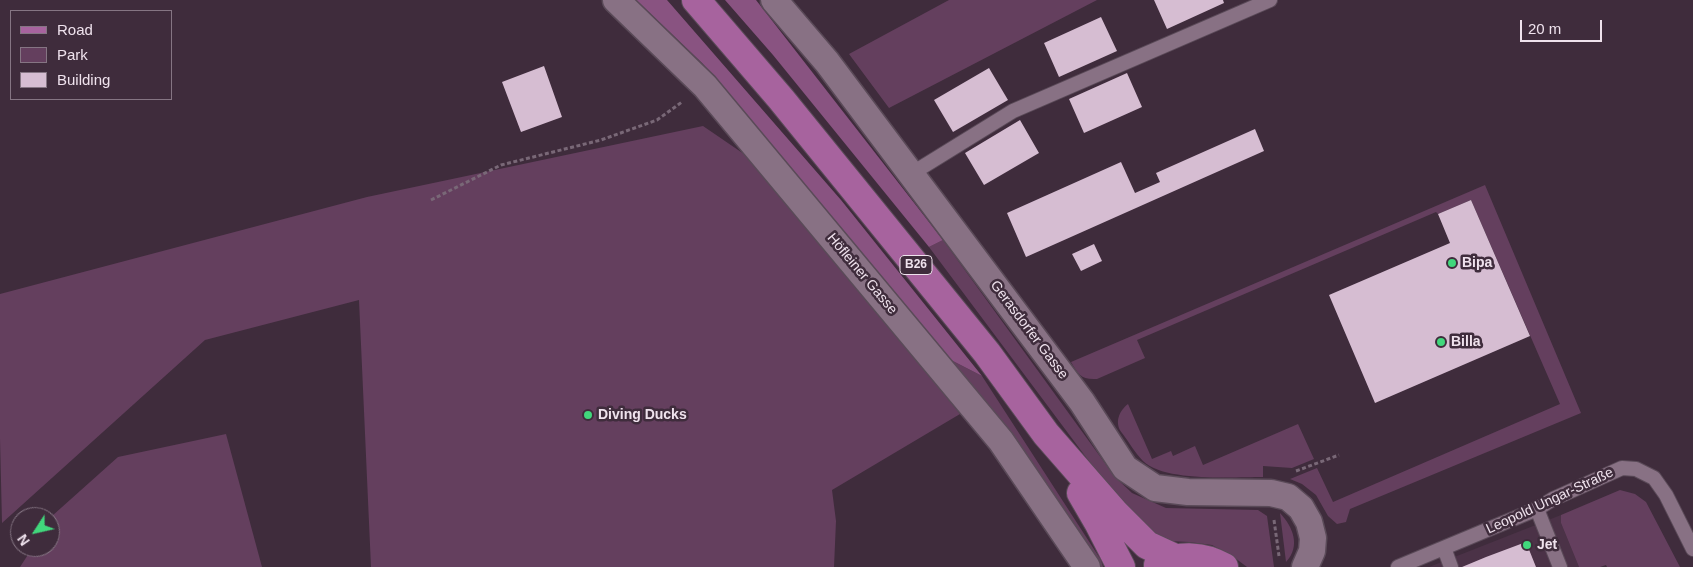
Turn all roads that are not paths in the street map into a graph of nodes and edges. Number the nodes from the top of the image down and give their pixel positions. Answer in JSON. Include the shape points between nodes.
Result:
{"nodes":[{"id":1,"x":616,"y":0,"type":"edge"},
{"id":2,"x":696,"y":0,"type":"edge"},
{"id":3,"x":774,"y":0,"type":"edge"},
{"id":4,"x":1270,"y":0,"type":"edge"},
{"id":5,"x":911,"y":174,"type":"junction"},
{"id":6,"x":1046,"y":434,"type":"junction"},
{"id":7,"x":1537,"y":509,"type":"junction"},
{"id":8,"x":1444,"y":548,"type":"junction"},
{"id":9,"x":1693,"y":549,"type":"edge"},
{"id":10,"x":1164,"y":563,"type":"edge"},
{"id":11,"x":1086,"y":567,"type":"edge"},
{"id":12,"x":1121,"y":567,"type":"edge"},
{"id":13,"x":1224,"y":567,"type":"edge"},
{"id":14,"x":1305,"y":567,"type":"edge"},
{"id":15,"x":1398,"y":567,"type":"edge"},
{"id":16,"x":1451,"y":567,"type":"edge"},
{"id":17,"x":1560,"y":567,"type":"edge"}],
"edges":[{"from":1,"to":11,"type":"street","name":"Höfleiner Gasse","via":[[705,86],[1001,441]]},
{"from":2,"to":6,"type":"main road","number":"B26","via":[[781,98],[975,337]]},
{"from":3,"to":5,"type":"street","name":"Gerasdorfer Gasse","via":[[826,62]]},
{"from":4,"to":5,"type":"lane","via":[[1013,111]]},
{"from":5,"to":14,"type":"street","name":"Gerasdorfer Gasse","via":[[1082,402],[1125,468],[1155,488],[1188,492],[1271,493],[1288,498],[1301,508],[1313,538]]},
{"from":6,"to":10,"type":"main road","number":"B26","via":[[1114,513]]},
{"from":6,"to":12,"type":"main road","number":"B26"},
{"from":7,"to":8,"type":"lane","name":"Leopold Ungar-Straße"},
{"from":7,"to":9,"type":"lane","name":"Leopold Ungar-Straße","via":[[1622,468],[1636,469],[1654,478]]},
{"from":7,"to":17,"type":"lane"},
{"from":8,"to":15,"type":"lane","name":"Leopold Ungar-Straße"},
{"from":8,"to":16,"type":"lane"},
{"from":10,"to":13,"type":"main road","number":"B26","via":[[1189,557],[1203,558]]}]}
